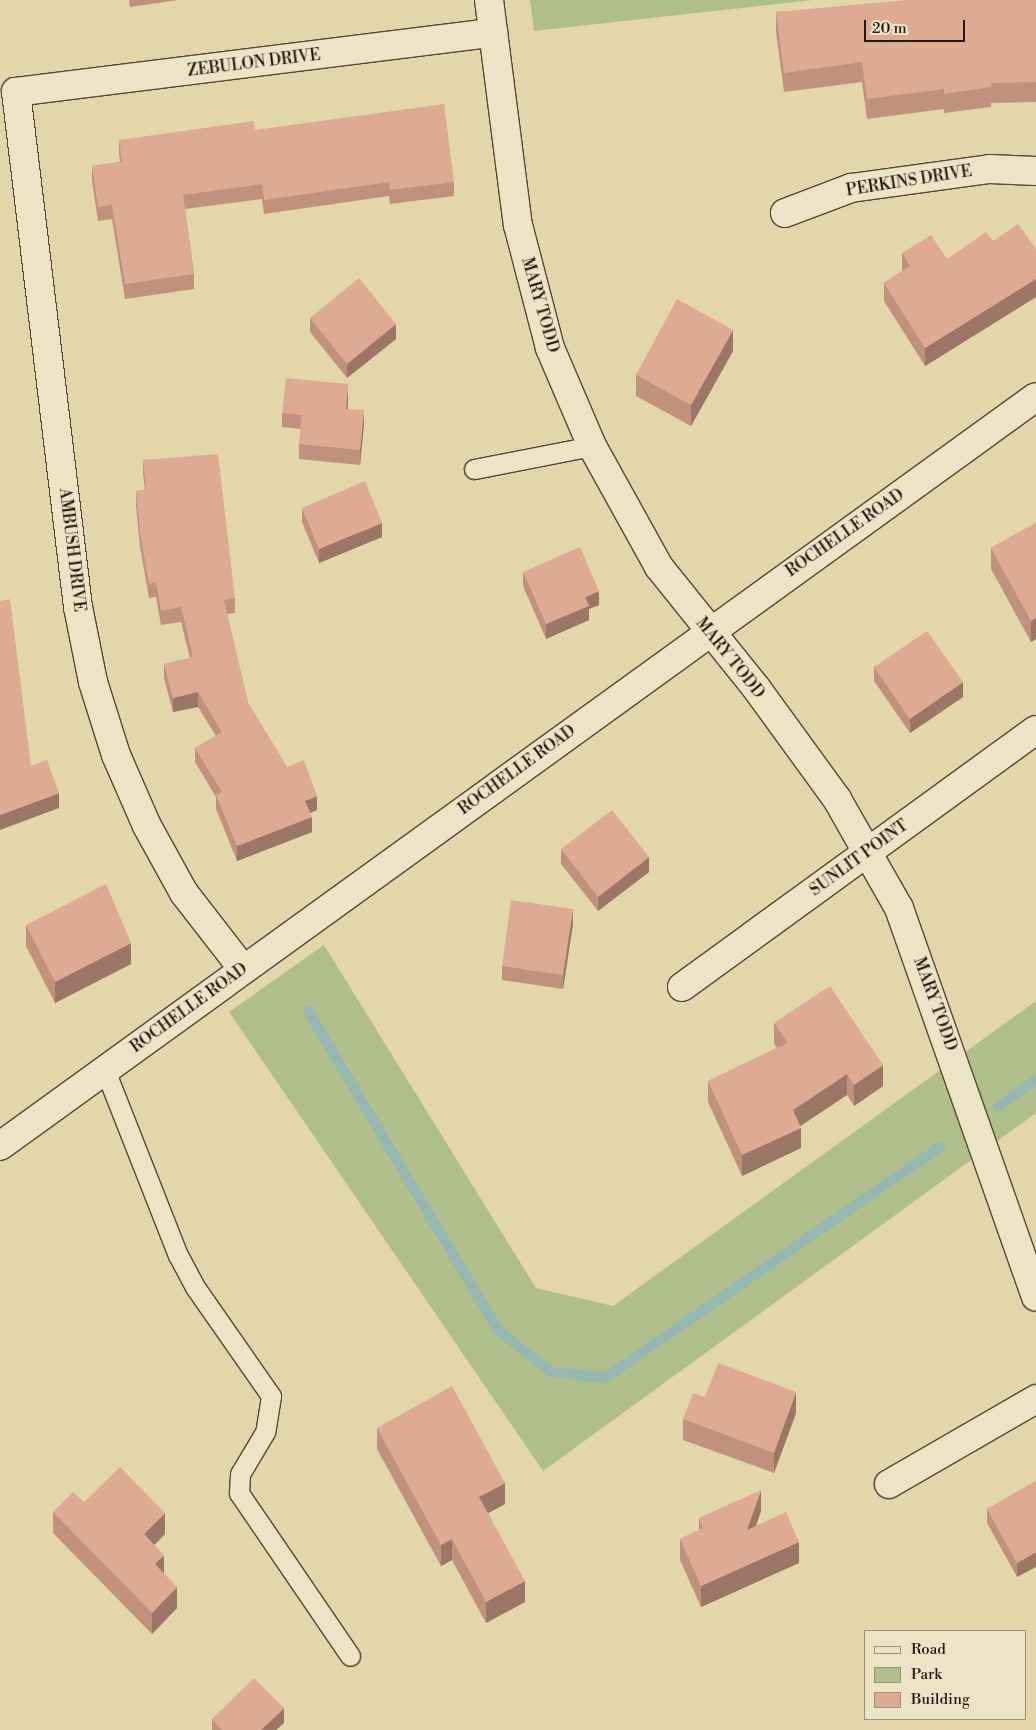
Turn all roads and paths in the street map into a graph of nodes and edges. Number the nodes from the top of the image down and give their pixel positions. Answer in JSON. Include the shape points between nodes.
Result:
{"nodes":[{"id":1,"x":489,"y":0,"type":"edge"},
{"id":2,"x":493,"y":33,"type":"junction"},
{"id":3,"x":16,"y":92,"type":"joint"},
{"id":4,"x":1036,"y":171,"type":"edge"},
{"id":5,"x":785,"y":213,"type":"dead end"},
{"id":6,"x":1036,"y":397,"type":"edge"},
{"id":7,"x":592,"y":446,"type":"junction"},
{"id":8,"x":474,"y":468,"type":"dead end"},
{"id":9,"x":707,"y":631,"type":"junction"},
{"id":10,"x":1036,"y":730,"type":"edge"},
{"id":11,"x":867,"y":851,"type":"junction"},
{"id":12,"x":243,"y":969,"type":"junction"},
{"id":13,"x":682,"y":987,"type":"dead end"},
{"id":14,"x":105,"y":1070,"type":"junction"},
{"id":15,"x":0,"y":1146,"type":"edge"},
{"id":16,"x":1036,"y":1297,"type":"edge"},
{"id":17,"x":1036,"y":1399,"type":"edge"},
{"id":18,"x":889,"y":1484,"type":"dead end"},
{"id":19,"x":350,"y":1656,"type":"dead end"}],
"edges":[{"from":1,"to":2,"type":"street","name":"MARY TODD"},
{"from":2,"to":3,"type":"street","name":"ZEBULON DRIVE"},
{"from":2,"to":7,"type":"street","name":"MARY TODD","via":[[518,226],[550,348]]},
{"from":3,"to":12,"type":"street","name":"AMBUSH DRIVE","via":[[78,607],[93,682],[116,755],[147,826],[184,893]]},
{"from":4,"to":5,"type":"street","name":"PERKINS DRIVE","via":[[990,169],[851,188]]},
{"from":6,"to":9,"type":"street","name":"ROCHELLE ROAD"},
{"from":7,"to":8,"type":"lane"},
{"from":7,"to":9,"type":"street","name":"MARY TODD","via":[[659,567]]},
{"from":9,"to":11,"type":"street","name":"MARY TODD","via":[[757,689],[836,800]]},
{"from":9,"to":12,"type":"street","name":"ROCHELLE ROAD"},
{"from":10,"to":11,"type":"street","name":"SUNLIT POINT"},
{"from":11,"to":13,"type":"street","name":"SUNLIT POINT"},
{"from":11,"to":16,"type":"street","name":"MARY TODD","via":[[899,908],[923,969]]},
{"from":12,"to":14,"type":"street","name":"ROCHELLE ROAD"},
{"from":14,"to":15,"type":"street","name":"ROCHELLE ROAD"},
{"from":14,"to":19,"type":"lane","via":[[178,1255],[195,1288],[271,1396],[265,1432],[240,1474],[239,1493]]},
{"from":17,"to":18,"type":"street"}]}
